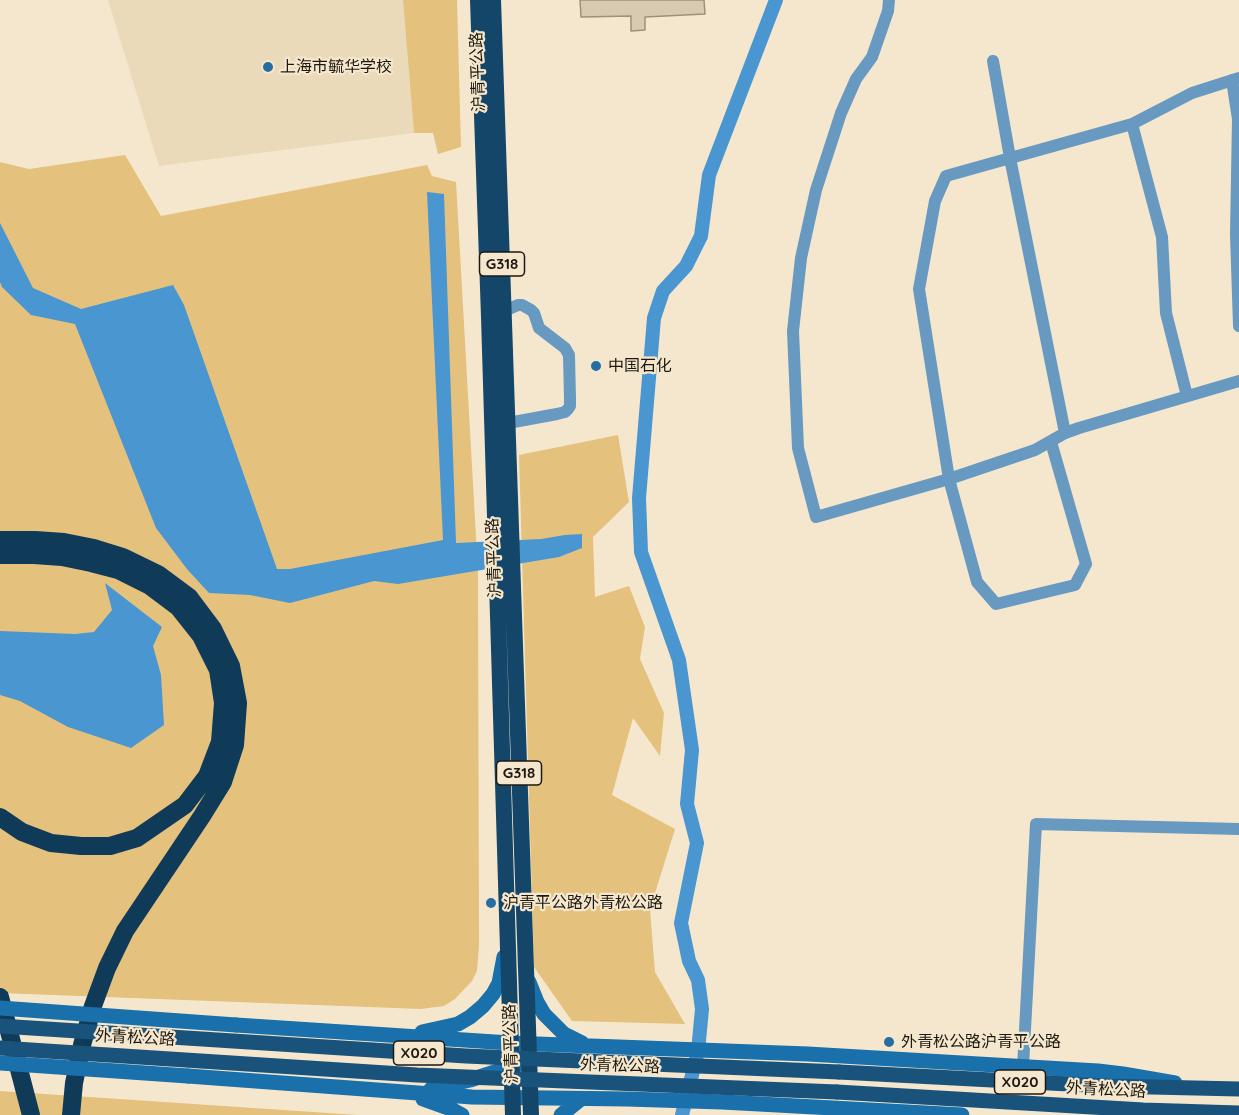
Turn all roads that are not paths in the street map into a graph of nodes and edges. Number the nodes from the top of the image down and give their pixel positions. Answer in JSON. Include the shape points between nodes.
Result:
{"nodes":[{"id":1,"x":478,"y":0,"type":"edge"},
{"id":2,"x":493,"y":0,"type":"edge"},
{"id":3,"x":889,"y":0,"type":"edge"},
{"id":4,"x":993,"y":62,"type":"dead end"},
{"id":5,"x":1236,"y":79,"type":"edge"},
{"id":6,"x":489,"y":90,"type":"junction"},
{"id":7,"x":1132,"y":124,"type":"junction"},
{"id":8,"x":1010,"y":158,"type":"junction"},
{"id":9,"x":496,"y":314,"type":"junction"},
{"id":10,"x":1239,"y":326,"type":"edge"},
{"id":11,"x":1239,"y":381,"type":"edge"},
{"id":12,"x":1188,"y":396,"type":"junction"},
{"id":13,"x":508,"y":423,"type":"junction"},
{"id":14,"x":1065,"y":433,"type":"junction"},
{"id":15,"x":1050,"y":442,"type":"junction"},
{"id":16,"x":949,"y":479,"type":"junction"},
{"id":17,"x":503,"y":529,"type":"junction"},
{"id":18,"x":0,"y":540,"type":"edge"},
{"id":19,"x":0,"y":555,"type":"edge"},
{"id":20,"x":121,"y":564,"type":"junction"},
{"id":21,"x":504,"y":572,"type":"junction"},
{"id":22,"x":0,"y":817,"type":"edge"},
{"id":23,"x":1239,"y":829,"type":"edge"},
{"id":24,"x":507,"y":939,"type":"junction"},
{"id":25,"x":527,"y":976,"type":"junction"},
{"id":26,"x":0,"y":997,"type":"edge"},
{"id":27,"x":0,"y":1008,"type":"edge"},
{"id":28,"x":0,"y":1026,"type":"edge"},
{"id":29,"x":377,"y":1035,"type":"junction"},
{"id":30,"x":529,"y":1044,"type":"junction"},
{"id":31,"x":605,"y":1047,"type":"junction"},
{"id":32,"x":630,"y":1047,"type":"junction"},
{"id":33,"x":0,"y":1048,"type":"edge"},
{"id":34,"x":518,"y":1060,"type":"junction"},
{"id":35,"x":0,"y":1063,"type":"edge"},
{"id":36,"x":1023,"y":1066,"type":"junction"},
{"id":37,"x":1202,"y":1088,"type":"junction"},
{"id":38,"x":1239,"y":1089,"type":"edge"},
{"id":39,"x":404,"y":1092,"type":"junction"},
{"id":40,"x":512,"y":1098,"type":"junction"},
{"id":41,"x":581,"y":1099,"type":"junction"},
{"id":42,"x":627,"y":1099,"type":"junction"},
{"id":43,"x":531,"y":1107,"type":"edge"},
{"id":44,"x":1192,"y":1112,"type":"junction"},
{"id":45,"x":1239,"y":1113,"type":"edge"},
{"id":46,"x":30,"y":1115,"type":"edge"},
{"id":47,"x":71,"y":1115,"type":"edge"},
{"id":48,"x":462,"y":1115,"type":"edge"},
{"id":49,"x":513,"y":1115,"type":"edge"},
{"id":50,"x":561,"y":1115,"type":"edge"},
{"id":51,"x":962,"y":1115,"type":"edge"},
{"id":52,"x":1173,"y":1115,"type":"edge"}],
"edges":[{"from":1,"to":6,"type":"highway","name":"沪青平公路","number":"G318"},
{"from":2,"to":6,"type":"highway","name":"沪青平公路","number":"G318"},
{"from":3,"to":16,"type":"street","via":[[873,57],[856,79],[841,113],[816,190],[801,258],[793,331],[798,448],[816,517]]},
{"from":4,"to":8,"type":"street"},
{"from":5,"to":7,"type":"street","via":[[1192,93]]},
{"from":5,"to":10,"type":"street"},
{"from":6,"to":9,"type":"highway","name":"沪青平公路","number":"G318"},
{"from":7,"to":8,"type":"street"},
{"from":7,"to":12,"type":"street","via":[[1162,237],[1166,313]]},
{"from":8,"to":14,"type":"street"},
{"from":8,"to":16,"type":"street","via":[[946,176],[935,201],[919,289]]},
{"from":9,"to":13,"type":"highway","name":"沪青平公路","number":"G318"},
{"from":9,"to":13,"type":"street","via":[[520,305],[531,310],[539,328],[569,356],[568,409]]},
{"from":9,"to":17,"type":"highway","name":"沪青平公路","number":"G318"},
{"from":11,"to":12,"type":"street"},
{"from":12,"to":14,"type":"street"},
{"from":13,"to":17,"type":"highway","name":"沪青平公路","number":"G318"},
{"from":14,"to":15,"type":"street"},
{"from":15,"to":16,"type":"street"},
{"from":15,"to":16,"type":"street","via":[[1086,564],[1075,585],[996,604],[977,582]]},
{"from":17,"to":21,"type":"highway","name":"沪青平公路","number":"G318"},
{"from":18,"to":20,"type":"highway","via":[[64,542],[94,548]]},
{"from":19,"to":20,"type":"highway"},
{"from":20,"to":22,"type":"highway","via":[[178,607],[201,636],[218,670],[223,703],[220,742],[207,776],[185,805],[137,838],[110,846],[51,843],[22,832]]},
{"from":20,"to":47,"type":"highway","via":[[158,574],[189,597],[213,629],[231,666],[238,703],[235,745],[223,782],[125,931],[107,968],[82,1045]]},
{"from":21,"to":24,"type":"highway","name":"沪青平公路","number":"G318"},
{"from":21,"to":25,"type":"highway","name":"沪青平公路","number":"G318"},
{"from":23,"to":36,"type":"street","via":[[1036,824]]},
{"from":24,"to":29,"type":"main road","via":[[494,994],[470,1017],[433,1030]]},
{"from":24,"to":34,"type":"highway","name":"沪青平公路","number":"G318"},
{"from":25,"to":30,"type":"highway","name":"沪青平公路","number":"G318"},
{"from":25,"to":31,"type":"main road","via":[[544,1014],[564,1034],[588,1045]]},
{"from":26,"to":46,"type":"highway"},
{"from":27,"to":29,"type":"main road","bridge":true},
{"from":28,"to":37,"type":"main road","name":"外青松公路","number":"X020","bridge":true,"via":[[466,1056]]},
{"from":29,"to":34,"type":"main road","via":[[418,1038]]},
{"from":30,"to":31,"type":"main road"},
{"from":30,"to":34,"type":"highway","name":"沪青平公路","number":"G318"},
{"from":31,"to":32,"type":"main road"},
{"from":31,"to":34,"type":"main road"},
{"from":32,"to":36,"type":"main road"},
{"from":32,"to":42,"type":"main road","via":[[614,1059],[610,1070],[614,1089]]},
{"from":33,"to":44,"type":"main road","name":"外青松公路","number":"X020","bridge":true,"via":[[417,1075],[837,1092]]},
{"from":34,"to":39,"type":"main road","via":[[470,1080]]},
{"from":34,"to":40,"type":"highway","name":"沪青平公路","number":"G318"},
{"from":34,"to":42,"type":"main road","via":[[588,1090]]},
{"from":34,"to":43,"type":"highway","name":"沪青平公路","number":"G318"},
{"from":35,"to":39,"type":"main road","bridge":true},
{"from":36,"to":37,"type":"main road","via":[[1123,1074]]},
{"from":37,"to":38,"type":"main road","name":"外青松公路","number":"X020"},
{"from":39,"to":40,"type":"main road"},
{"from":39,"to":48,"type":"main road"},
{"from":40,"to":43,"type":"main road"},
{"from":40,"to":49,"type":"highway","name":"沪青平公路","number":"G318"},
{"from":41,"to":42,"type":"main road"},
{"from":41,"to":43,"type":"main road"},
{"from":41,"to":50,"type":"main road"},
{"from":42,"to":51,"type":"main road"},
{"from":44,"to":45,"type":"main road","name":"外青松公路","number":"X020"},
{"from":44,"to":52,"type":"main road"}]}
